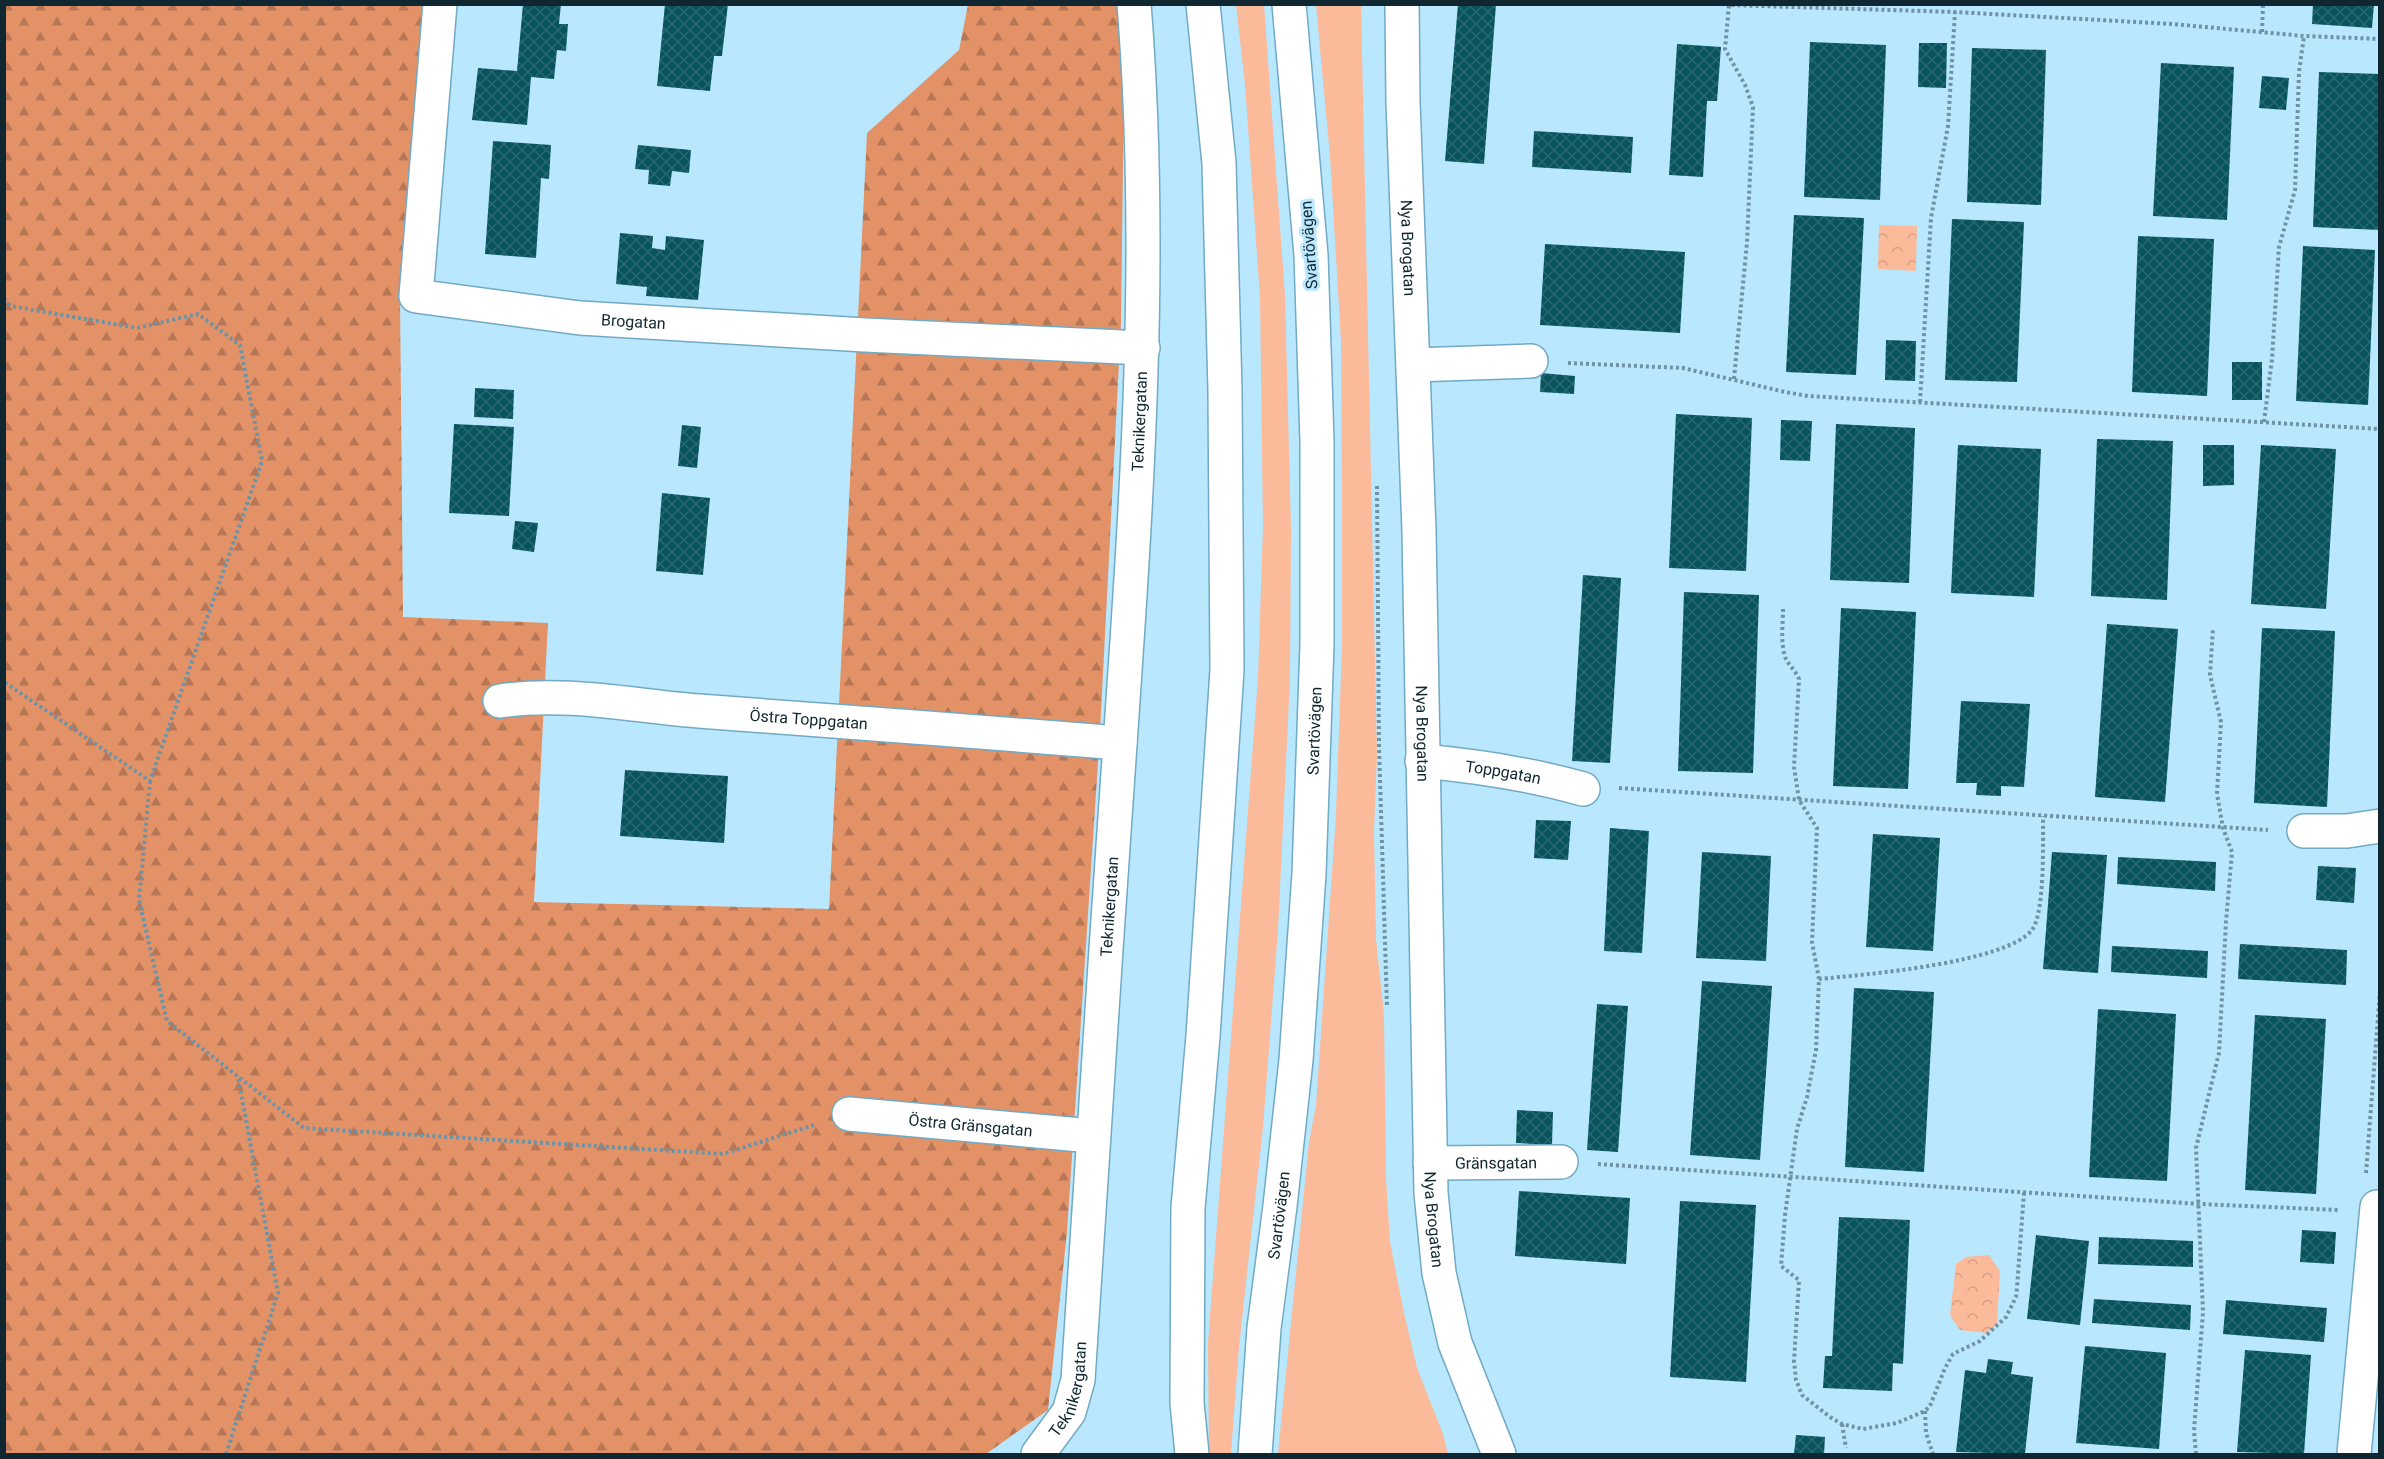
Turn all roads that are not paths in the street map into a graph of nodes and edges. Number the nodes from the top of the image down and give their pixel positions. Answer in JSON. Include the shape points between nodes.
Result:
{"nodes":[{"id":1,"x":440,"y":4,"type":"edge"},
{"id":2,"x":1134,"y":4,"type":"edge"},
{"id":3,"x":1203,"y":4,"type":"edge"},
{"id":4,"x":1289,"y":4,"type":"edge"},
{"id":5,"x":1402,"y":4,"type":"edge"},
{"id":6,"x":1143,"y":348,"type":"junction"},
{"id":7,"x":1531,"y":361,"type":"road end"},
{"id":8,"x":1413,"y":365,"type":"junction"},
{"id":9,"x":500,"y":701,"type":"dead end"},
{"id":10,"x":1120,"y":742,"type":"junction"},
{"id":11,"x":1422,"y":761,"type":"junction"},
{"id":12,"x":1583,"y":789,"type":"road end"},
{"id":13,"x":2379,"y":825,"type":"edge"},
{"id":14,"x":2304,"y":831,"type":"road end"},
{"id":15,"x":849,"y":1114,"type":"road end"},
{"id":16,"x":1092,"y":1136,"type":"junction"},
{"id":17,"x":1430,"y":1162,"type":"junction"},
{"id":18,"x":1561,"y":1162,"type":"road end"},
{"id":19,"x":2369,"y":1208,"type":"edge"},
{"id":20,"x":1038,"y":1455,"type":"edge"},
{"id":21,"x":1192,"y":1455,"type":"edge"},
{"id":22,"x":1255,"y":1455,"type":"edge"},
{"id":23,"x":1499,"y":1455,"type":"edge"},
{"id":24,"x":2354,"y":1455,"type":"edge"}],
"edges":[{"from":1,"to":6,"type":"street","name":"Brogatan","via":[[416,296],[580,318]]},
{"from":2,"to":6,"type":"street","name":"Teknikergatan","via":[[1141,117]]},
{"from":3,"to":21,"type":"street","via":[[1219,163],[1226,391],[1227,670],[1188,1208],[1187,1403]]},
{"from":4,"to":22,"type":"street","name":"Svartövägen","via":[[1311,255],[1317,441],[1317,645],[1309,874],[1296,1060],[1264,1328]]},
{"from":5,"to":8,"type":"street","name":"Nya Brogatan"},
{"from":6,"to":10,"type":"street","name":"Teknikergatan"},
{"from":7,"to":8,"type":"street"},
{"from":8,"to":11,"type":"street","name":"Nya Brogatan"},
{"from":9,"to":10,"type":"street","name":"Östra Toppgatan","via":[[567,697],[656,708]]},
{"from":10,"to":16,"type":"street","name":"Teknikergatan"},
{"from":11,"to":12,"type":"street","name":"Toppgatan","via":[[1542,777]]},
{"from":11,"to":17,"type":"street","name":"Nya Brogatan"},
{"from":13,"to":14,"type":"street","via":[[2347,831]]},
{"from":15,"to":16,"type":"street","name":"Östra Gränsgatan"},
{"from":16,"to":20,"type":"street","name":"Teknikergatan","via":[[1075,1397],[1069,1412]]},
{"from":17,"to":18,"type":"street","name":"Gränsgatan"},
{"from":17,"to":23,"type":"street","name":"Nya Brogatan","via":[[1439,1273],[1455,1343]]},
{"from":19,"to":24,"type":"street"}]}
